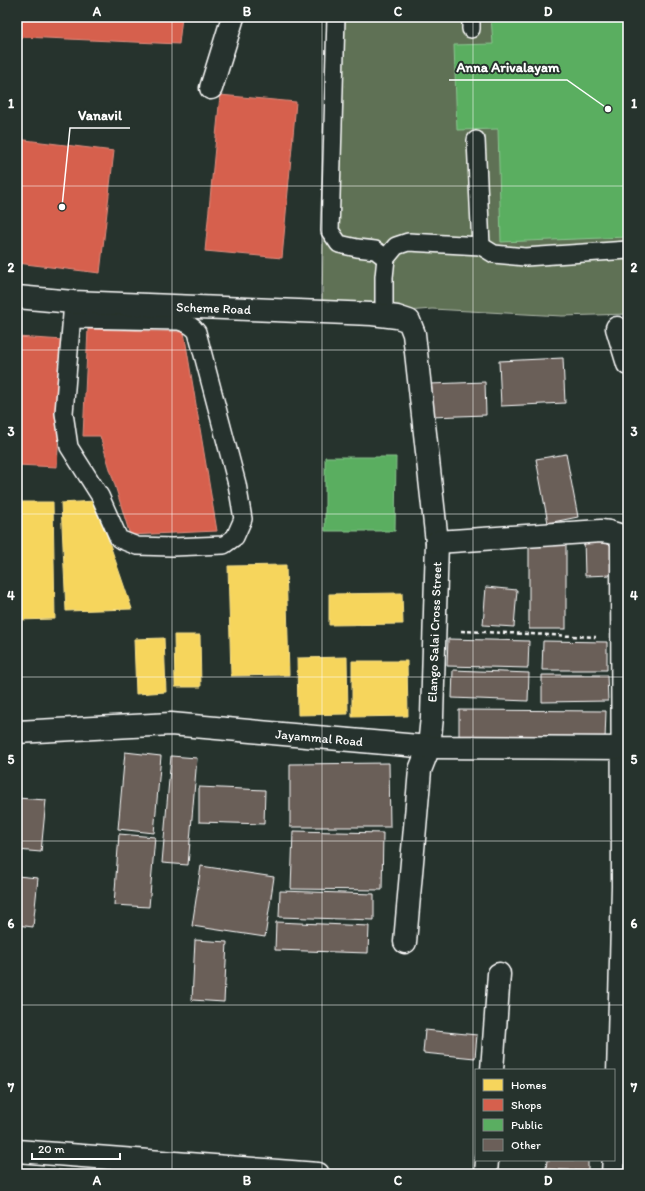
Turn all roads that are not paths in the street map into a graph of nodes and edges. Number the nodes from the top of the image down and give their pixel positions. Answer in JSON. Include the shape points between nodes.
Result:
{"nodes":[{"id":1,"x":234,"y":17,"type":"edge"},
{"id":2,"x":336,"y":17,"type":"edge"},
{"id":3,"x":211,"y":88,"type":"dead end"},
{"id":4,"x":476,"y":140,"type":"dead end"},
{"id":5,"x":481,"y":246,"type":"junction"},
{"id":6,"x":628,"y":250,"type":"edge"},
{"id":7,"x":386,"y":258,"type":"junction"},
{"id":8,"x":17,"y":298,"type":"edge"},
{"id":9,"x":72,"y":310,"type":"junction"},
{"id":10,"x":384,"y":315,"type":"junction"},
{"id":11,"x":409,"y":321,"type":"joint"},
{"id":12,"x":617,"y":328,"type":"dead end"},
{"id":13,"x":628,"y":364,"type":"edge"},
{"id":14,"x":619,"y":531,"type":"edge"},
{"id":15,"x":437,"y":542,"type":"junction"},
{"id":16,"x":17,"y":732,"type":"edge"},
{"id":17,"x":429,"y":747,"type":"junction"},
{"id":18,"x":625,"y":748,"type":"edge"},
{"id":19,"x":405,"y":942,"type":"dead end"},
{"id":20,"x":499,"y":974,"type":"dead end"},
{"id":21,"x":492,"y":1069,"type":"edge"},
{"id":22,"x":615,"y":1149,"type":"edge"},
{"id":23,"x":17,"y":1151,"type":"edge"},
{"id":24,"x":487,"y":1161,"type":"edge"},
{"id":25,"x":615,"y":1161,"type":"edge"},
{"id":26,"x":318,"y":1174,"type":"edge"},
{"id":27,"x":486,"y":1174,"type":"edge"},
{"id":28,"x":614,"y":1174,"type":"edge"}],
"edges":[{"from":1,"to":3,"type":"street"},
{"from":2,"to":7,"type":"lane","via":[[330,231],[339,244],[375,250]]},
{"from":4,"to":5,"type":"lane"},
{"from":5,"to":6,"type":"lane","via":[[494,254],[525,258]]},
{"from":5,"to":7,"type":"lane","via":[[408,242],[396,246]]},
{"from":7,"to":10,"type":"lane"},
{"from":8,"to":9,"type":"street","name":"Scheme Road"},
{"from":9,"to":9,"type":"lane","via":[[64,413],[69,447],[100,496],[119,539],[137,546],[224,545],[235,537],[243,520],[197,332],[188,324],[179,321]]},
{"from":9,"to":10,"type":"street","name":"Scheme Road"},
{"from":10,"to":11,"type":"street","name":"Scheme Road"},
{"from":11,"to":15,"type":"street","name":"Elango Salai Cross Street","via":[[414,334]]},
{"from":12,"to":13,"type":"street"},
{"from":14,"to":15,"type":"street"},
{"from":14,"to":18,"type":"street","via":[[622,543]]},
{"from":15,"to":17,"type":"street","name":"Elango Salai Cross Street"},
{"from":16,"to":17,"type":"street","name":"Jayammal Road","via":[[171,724]]},
{"from":17,"to":18,"type":"street","name":"Jayammal Road"},
{"from":17,"to":19,"type":"street","name":"Elango Salai Cross Street","via":[[420,770]]},
{"from":18,"to":22,"type":"street"},
{"from":20,"to":21,"type":"street"},
{"from":23,"to":26,"type":"street"},
{"from":24,"to":27,"type":"street"},
{"from":25,"to":28,"type":"street"}]}
